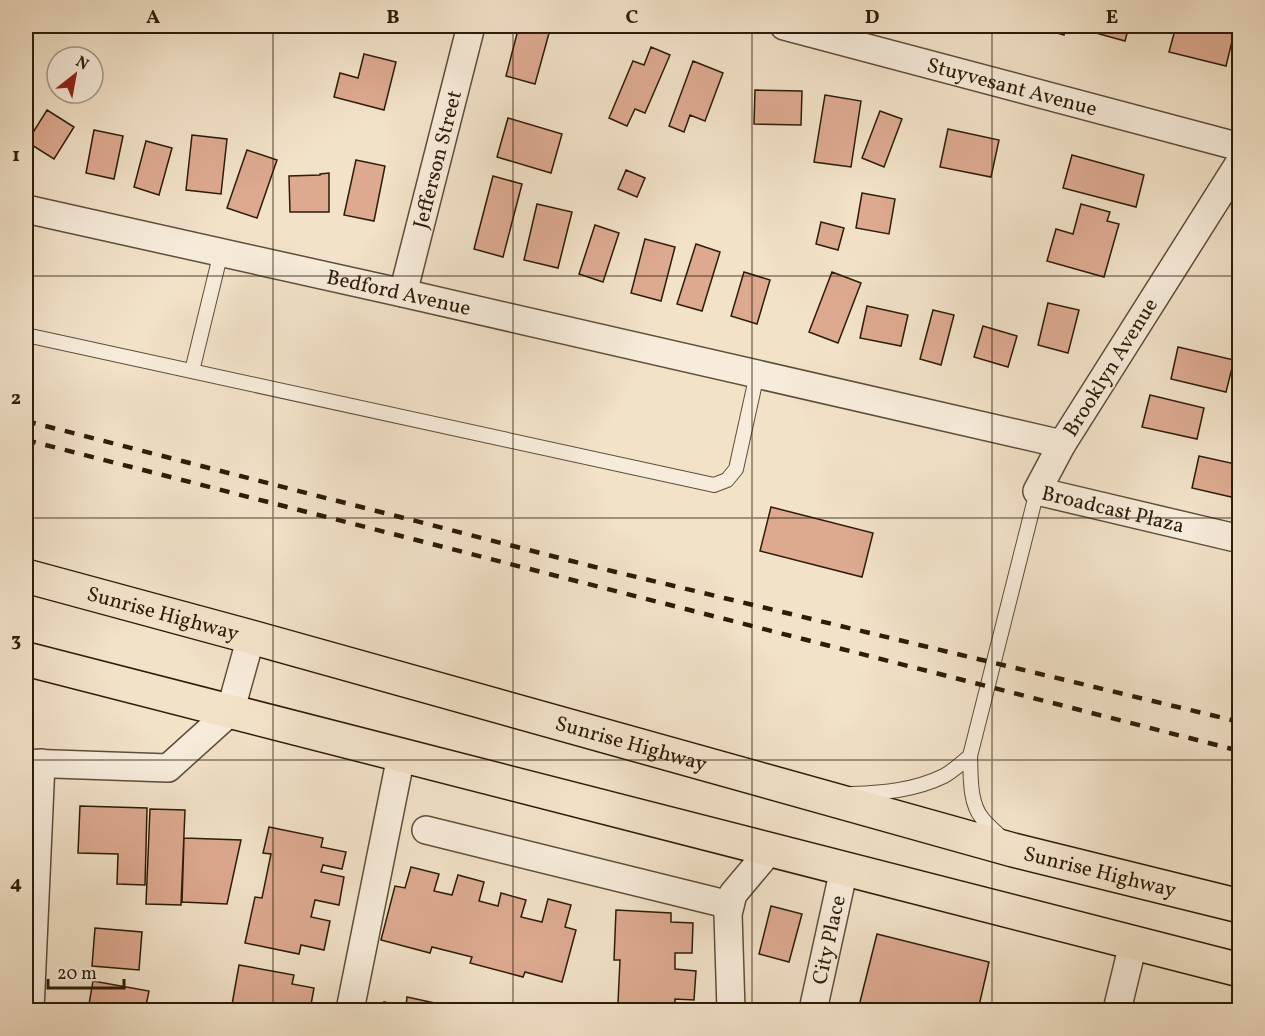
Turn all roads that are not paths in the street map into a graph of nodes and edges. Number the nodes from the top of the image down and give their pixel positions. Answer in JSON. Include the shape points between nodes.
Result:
{"nodes":[{"id":1,"x":471,"y":26,"type":"edge"},
{"id":2,"x":784,"y":26,"type":"edge"},
{"id":3,"x":1239,"y":147,"type":"edge"},
{"id":4,"x":1239,"y":162,"type":"edge"},
{"id":5,"x":26,"y":209,"type":"edge"},
{"id":6,"x":221,"y":252,"type":"junction"},
{"id":7,"x":403,"y":293,"type":"junction"},
{"id":8,"x":26,"y":335,"type":"edge"},
{"id":9,"x":192,"y":371,"type":"junction"},
{"id":10,"x":765,"y":376,"type":"junction"},
{"id":11,"x":1062,"y":444,"type":"junction"},
{"id":12,"x":1037,"y":491,"type":"junction"},
{"id":13,"x":1239,"y":538,"type":"edge"},
{"id":14,"x":26,"y":576,"type":"edge"},
{"id":15,"x":251,"y":637,"type":"junction"},
{"id":16,"x":26,"y":659,"type":"edge"},
{"id":17,"x":230,"y":712,"type":"junction"},
{"id":18,"x":401,"y":756,"type":"junction"},
{"id":19,"x":970,"y":756,"type":"junction"},
{"id":20,"x":33,"y":763,"type":"edge"},
{"id":21,"x":812,"y":794,"type":"junction"},
{"id":22,"x":426,"y":830,"type":"dead end"},
{"id":23,"x":770,"y":850,"type":"junction"},
{"id":24,"x":1013,"y":850,"type":"junction"},
{"id":25,"x":844,"y":869,"type":"junction"},
{"id":26,"x":730,"y":906,"type":"junction"},
{"id":27,"x":1239,"y":906,"type":"edge"},
{"id":28,"x":1133,"y":944,"type":"junction"},
{"id":29,"x":1239,"y":970,"type":"edge"},
{"id":30,"x":30,"y":1011,"type":"edge"},
{"id":31,"x":350,"y":1011,"type":"edge"},
{"id":32,"x":730,"y":1011,"type":"edge"},
{"id":33,"x":813,"y":1011,"type":"edge"},
{"id":34,"x":1117,"y":1011,"type":"edge"}],
"edges":[{"from":1,"to":7,"type":"street","name":"Jefferson Street"},
{"from":2,"to":3,"type":"street","name":"Stuyvesant Avenue"},
{"from":4,"to":11,"type":"street","name":"Brooklyn Avenue"},
{"from":5,"to":6,"type":"street","name":"Bedford Avenue"},
{"from":6,"to":7,"type":"street","name":"Bedford Avenue"},
{"from":6,"to":9,"type":"lane"},
{"from":7,"to":10,"type":"street","name":"Bedford Avenue"},
{"from":8,"to":9,"type":"lane"},
{"from":9,"to":10,"type":"lane","via":[[714,484],[727,480],[736,469]]},
{"from":10,"to":11,"type":"street","name":"Brooklyn Avenue"},
{"from":11,"to":12,"type":"street","name":"Broadcast Plaza"},
{"from":12,"to":13,"type":"street","name":"Broadcast Plaza"},
{"from":12,"to":19,"type":"lane"},
{"from":14,"to":15,"type":"highway","name":"Sunrise Highway"},
{"from":15,"to":17,"type":"street"},
{"from":15,"to":21,"type":"highway","name":"Sunrise Highway"},
{"from":16,"to":17,"type":"highway"},
{"from":17,"to":18,"type":"highway"},
{"from":17,"to":20,"type":"street","via":[[168,768]]},
{"from":18,"to":23,"type":"highway"},
{"from":18,"to":31,"type":"street"},
{"from":19,"to":21,"type":"lane","via":[[946,775],[913,787],[877,793]]},
{"from":19,"to":24,"type":"lane","via":[[975,804],[981,817]]},
{"from":20,"to":30,"type":"street"},
{"from":21,"to":24,"type":"highway","name":"Sunrise Highway"},
{"from":22,"to":26,"type":"street"},
{"from":23,"to":25,"type":"highway"},
{"from":23,"to":26,"type":"street","via":[[733,894]]},
{"from":24,"to":27,"type":"highway","name":"Sunrise Highway"},
{"from":25,"to":28,"type":"highway"},
{"from":25,"to":33,"type":"street","name":"City Place"},
{"from":26,"to":32,"type":"street"},
{"from":28,"to":29,"type":"highway"},
{"from":28,"to":34,"type":"street"}]}
